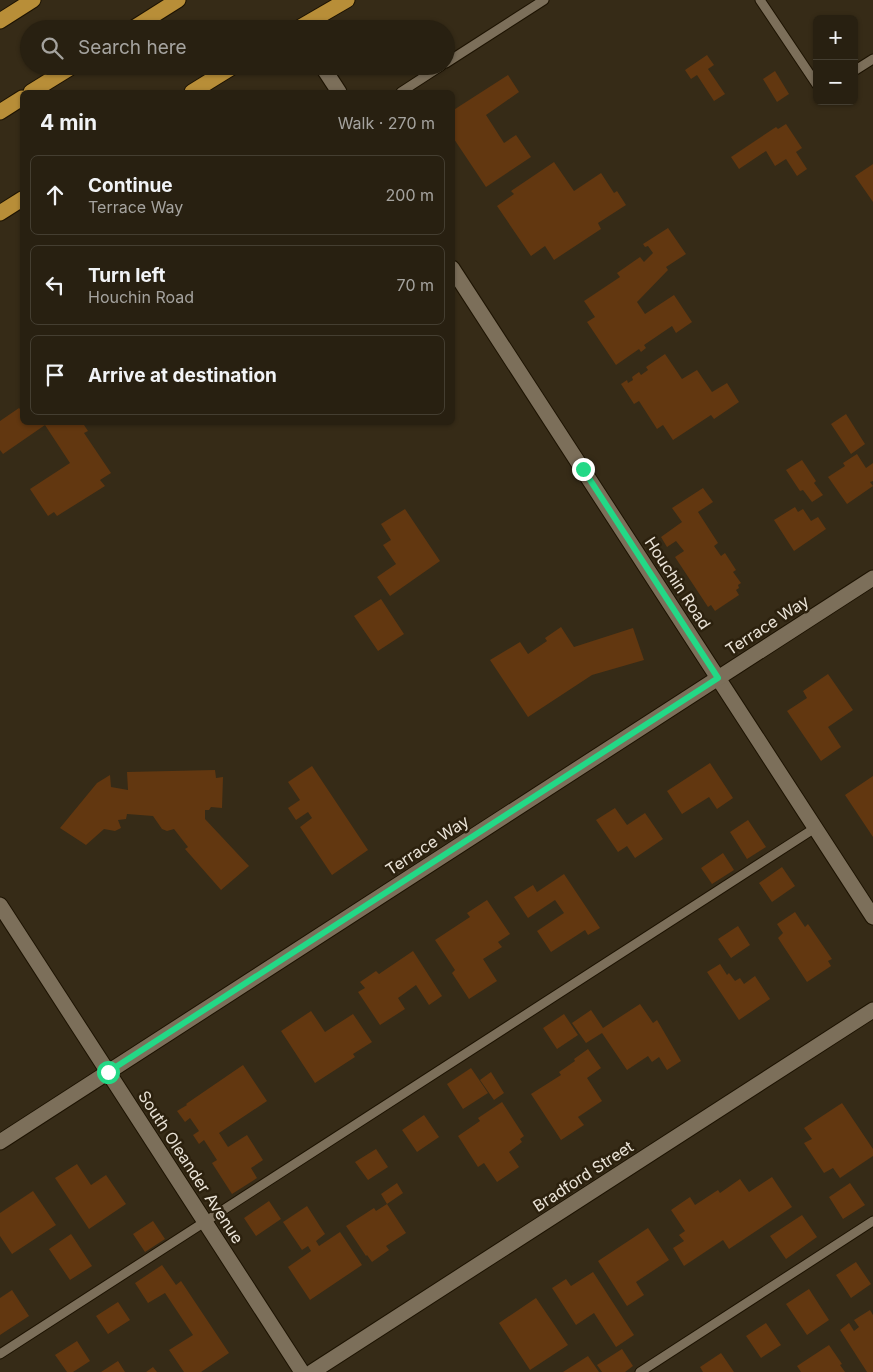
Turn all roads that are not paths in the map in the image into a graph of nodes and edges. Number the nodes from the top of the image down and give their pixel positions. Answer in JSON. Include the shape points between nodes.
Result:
{"nodes":[{"id":1,"x":33,"y":0,"type":"edge"},
{"id":2,"x":178,"y":0,"type":"edge"},
{"id":3,"x":347,"y":0,"type":"edge"},
{"id":4,"x":544,"y":0,"type":"edge"},
{"id":5,"x":760,"y":0,"type":"edge"},
{"id":6,"x":146,"y":20,"type":"edge"},
{"id":7,"x":313,"y":20,"type":"edge"},
{"id":8,"x":0,"y":21,"type":"edge"},
{"id":9,"x":455,"y":57,"type":"edge"},
{"id":10,"x":873,"y":59,"type":"edge"},
{"id":11,"x":858,"y":68,"type":"edge"},
{"id":12,"x":58,"y":75,"type":"edge"},
{"id":13,"x":219,"y":75,"type":"edge"},
{"id":14,"x":328,"y":75,"type":"edge"},
{"id":15,"x":427,"y":75,"type":"edge"},
{"id":16,"x":813,"y":79,"type":"edge"},
{"id":17,"x":34,"y":90,"type":"edge"},
{"id":18,"x":195,"y":90,"type":"edge"},
{"id":19,"x":338,"y":90,"type":"edge"},
{"id":20,"x":404,"y":90,"type":"edge"},
{"id":21,"x":20,"y":99,"type":"edge"},
{"id":22,"x":0,"y":112,"type":"edge"},
{"id":23,"x":20,"y":200,"type":"edge"},
{"id":24,"x":0,"y":213,"type":"edge"},
{"id":25,"x":455,"y":273,"type":"edge"},
{"id":26,"x":873,"y":578,"type":"edge"},
{"id":27,"x":718,"y":678,"type":"junction"},
{"id":28,"x":815,"y":828,"type":"junction"},
{"id":29,"x":0,"y":905,"type":"edge"},
{"id":30,"x":873,"y":917,"type":"edge"},
{"id":31,"x":873,"y":1010,"type":"edge"},
{"id":32,"x":108,"y":1072,"type":"junction"},
{"id":33,"x":0,"y":1142,"type":"edge"},
{"id":34,"x":873,"y":1221,"type":"edge"},
{"id":35,"x":205,"y":1222,"type":"junction"},
{"id":36,"x":0,"y":1354,"type":"edge"},
{"id":37,"x":302,"y":1372,"type":"edge"},
{"id":38,"x":312,"y":1372,"type":"edge"},
{"id":39,"x":640,"y":1372,"type":"edge"}],
"edges":[{"from":1,"to":8,"type":"highway"},
{"from":2,"to":6,"type":"highway"},
{"from":3,"to":7,"type":"highway"},
{"from":4,"to":9,"type":"lane"},
{"from":5,"to":16,"type":"lane"},
{"from":10,"to":11,"type":"lane"},
{"from":12,"to":17,"type":"highway"},
{"from":13,"to":18,"type":"highway"},
{"from":14,"to":19,"type":"street"},
{"from":15,"to":20,"type":"lane"},
{"from":21,"to":22,"type":"highway"},
{"from":23,"to":24,"type":"highway"},
{"from":25,"to":27,"type":"street","name":"Houchin Road"},
{"from":26,"to":27,"type":"street","name":"Terrace Way"},
{"from":27,"to":28,"type":"street","name":"Houchin Road"},
{"from":27,"to":32,"type":"street","name":"Terrace Way"},
{"from":28,"to":30,"type":"street","name":"Houchin Road"},
{"from":28,"to":35,"type":"lane"},
{"from":29,"to":32,"type":"street","name":"South Oleander Avenue"},
{"from":31,"to":38,"type":"street","name":"Bradford Street"},
{"from":32,"to":33,"type":"street","name":"Terrace Way"},
{"from":32,"to":35,"type":"street","name":"South Oleander Avenue"},
{"from":34,"to":39,"type":"lane"},
{"from":35,"to":36,"type":"lane"},
{"from":35,"to":37,"type":"street","name":"South Oleander Avenue"}]}
